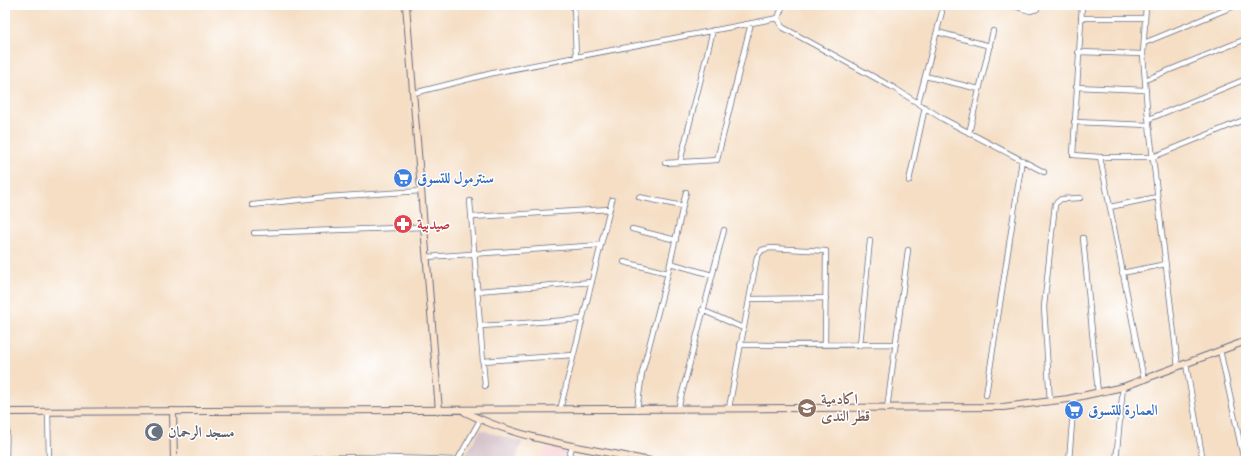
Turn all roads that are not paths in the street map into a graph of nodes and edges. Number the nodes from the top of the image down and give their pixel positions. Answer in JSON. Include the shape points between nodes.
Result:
{"nodes":[{"id":1,"x":406,"y":5,"type":"edge"},
{"id":2,"x":574,"y":5,"type":"edge"},
{"id":3,"x":783,"y":5,"type":"edge"},
{"id":4,"x":1011,"y":5,"type":"edge"},
{"id":5,"x":1037,"y":5,"type":"edge"},
{"id":6,"x":1082,"y":5,"type":"edge"},
{"id":7,"x":1146,"y":5,"type":"edge"},
{"id":8,"x":1237,"y":5,"type":"edge"},
{"id":9,"x":942,"y":12,"type":"dead end"},
{"id":10,"x":778,"y":18,"type":"junction"},
{"id":11,"x":1080,"y":18,"type":"junction"},
{"id":12,"x":1145,"y":18,"type":"junction"},
{"id":13,"x":752,"y":23,"type":"junction"},
{"id":14,"x":713,"y":30,"type":"junction"},
{"id":15,"x":993,"y":31,"type":"dead end"},
{"id":16,"x":936,"y":32,"type":"junction"},
{"id":17,"x":1246,"y":39,"type":"edge"},
{"id":18,"x":1144,"y":43,"type":"junction"},
{"id":19,"x":990,"y":46,"type":"junction"},
{"id":20,"x":1078,"y":52,"type":"junction"},
{"id":21,"x":1143,"y":54,"type":"junction"},
{"id":22,"x":576,"y":57,"type":"junction"},
{"id":23,"x":925,"y":76,"type":"junction"},
{"id":24,"x":1246,"y":79,"type":"edge"},
{"id":25,"x":1145,"y":80,"type":"junction"},
{"id":26,"x":1076,"y":87,"type":"junction"},
{"id":27,"x":979,"y":89,"type":"junction"},
{"id":28,"x":1146,"y":90,"type":"junction"},
{"id":29,"x":414,"y":92,"type":"junction"},
{"id":30,"x":918,"y":103,"type":"junction"},
{"id":31,"x":925,"y":107,"type":"junction"},
{"id":32,"x":1148,"y":119,"type":"junction"},
{"id":33,"x":1246,"y":119,"type":"edge"},
{"id":34,"x":1074,"y":122,"type":"junction"},
{"id":35,"x":1149,"y":125,"type":"junction"},
{"id":36,"x":969,"y":133,"type":"junction"},
{"id":37,"x":1100,"y":157,"type":"junction"},
{"id":38,"x":1153,"y":157,"type":"junction"},
{"id":39,"x":1022,"y":160,"type":"junction"},
{"id":40,"x":680,"y":162,"type":"junction"},
{"id":41,"x":665,"y":163,"type":"dead end"},
{"id":42,"x":1044,"y":172,"type":"dead end"},
{"id":43,"x":909,"y":181,"type":"dead end"},
{"id":44,"x":422,"y":191,"type":"junction"},
{"id":45,"x":686,"y":192,"type":"dead end"},
{"id":46,"x":639,"y":196,"type":"dead end"},
{"id":47,"x":1157,"y":197,"type":"junction"},
{"id":48,"x":1080,"y":198,"type":"dead end"},
{"id":49,"x":612,"y":200,"type":"dead end"},
{"id":50,"x":470,"y":201,"type":"dead end"},
{"id":51,"x":252,"y":205,"type":"dead end"},
{"id":52,"x":682,"y":206,"type":"junction"},
{"id":53,"x":1110,"y":207,"type":"junction"},
{"id":54,"x":610,"y":209,"type":"junction"},
{"id":55,"x":472,"y":217,"type":"junction"},
{"id":56,"x":425,"y":227,"type":"junction"},
{"id":57,"x":632,"y":229,"type":"dead end"},
{"id":58,"x":724,"y":230,"type":"dead end"},
{"id":59,"x":254,"y":233,"type":"dead end"},
{"id":60,"x":1083,"y":238,"type":"dead end"},
{"id":61,"x":676,"y":240,"type":"junction"},
{"id":62,"x":870,"y":240,"type":"dead end"},
{"id":63,"x":601,"y":245,"type":"junction"},
{"id":64,"x":908,"y":250,"type":"dead end"},
{"id":65,"x":475,"y":254,"type":"junction"},
{"id":66,"x":427,"y":257,"type":"junction"},
{"id":67,"x":624,"y":262,"type":"dead end"},
{"id":68,"x":670,"y":263,"type":"junction"},
{"id":69,"x":1166,"y":264,"type":"junction"},
{"id":70,"x":668,"y":273,"type":"junction"},
{"id":71,"x":1122,"y":273,"type":"junction"},
{"id":72,"x":712,"y":275,"type":"junction"},
{"id":73,"x":592,"y":282,"type":"junction"},
{"id":74,"x":478,"y":291,"type":"junction"},
{"id":75,"x":826,"y":298,"type":"junction"},
{"id":76,"x":750,"y":299,"type":"junction"},
{"id":77,"x":702,"y":310,"type":"junction"},
{"id":78,"x":582,"y":320,"type":"junction"},
{"id":79,"x":481,"y":326,"type":"junction"},
{"id":80,"x":743,"y":328,"type":"junction"},
{"id":81,"x":1246,"y":341,"type":"edge"},
{"id":82,"x":825,"y":344,"type":"junction"},
{"id":83,"x":896,"y":344,"type":"junction"},
{"id":84,"x":740,"y":345,"type":"junction"},
{"id":85,"x":860,"y":345,"type":"junction"},
{"id":86,"x":1220,"y":350,"type":"junction"},
{"id":87,"x":573,"y":355,"type":"junction"},
{"id":88,"x":483,"y":361,"type":"junction"},
{"id":89,"x":1186,"y":364,"type":"junction"},
{"id":90,"x":1178,"y":367,"type":"junction"},
{"id":91,"x":1144,"y":380,"type":"junction"},
{"id":92,"x":485,"y":386,"type":"dead end"},
{"id":93,"x":1123,"y":387,"type":"junction"},
{"id":94,"x":1098,"y":393,"type":"junction"},
{"id":95,"x":986,"y":395,"type":"dead end"},
{"id":96,"x":1074,"y":398,"type":"junction"},
{"id":97,"x":1050,"y":402,"type":"junction"},
{"id":98,"x":729,"y":408,"type":"junction"},
{"id":99,"x":887,"y":408,"type":"junction"},
{"id":100,"x":678,"y":409,"type":"junction"},
{"id":101,"x":560,"y":410,"type":"junction"},
{"id":102,"x":636,"y":410,"type":"junction"},
{"id":103,"x":48,"y":411,"type":"junction"},
{"id":104,"x":173,"y":411,"type":"junction"},
{"id":105,"x":440,"y":411,"type":"junction"},
{"id":106,"x":464,"y":411,"type":"junction"},
{"id":107,"x":6,"y":412,"type":"edge"},
{"id":108,"x":480,"y":420,"type":"junction"},
{"id":109,"x":573,"y":445,"type":"junction"},
{"id":110,"x":620,"y":458,"type":"edge"},
{"id":111,"x":347,"y":459,"type":"edge"},
{"id":112,"x":6,"y":461,"type":"edge"},
{"id":113,"x":44,"y":461,"type":"edge"},
{"id":114,"x":49,"y":461,"type":"edge"},
{"id":115,"x":174,"y":461,"type":"edge"},
{"id":116,"x":310,"y":461,"type":"edge"},
{"id":117,"x":457,"y":461,"type":"edge"},
{"id":118,"x":567,"y":461,"type":"edge"},
{"id":119,"x":650,"y":461,"type":"edge"},
{"id":120,"x":1069,"y":461,"type":"edge"},
{"id":121,"x":1116,"y":461,"type":"edge"},
{"id":122,"x":1203,"y":461,"type":"edge"},
{"id":123,"x":1244,"y":461,"type":"edge"}],
"edges":[{"from":1,"to":29,"type":"street"},
{"from":2,"to":22,"type":"street"},
{"from":3,"to":10,"type":"street"},
{"from":4,"to":5,"type":"street","via":[[1030,11],[1037,9]]},
{"from":6,"to":11,"type":"street"},
{"from":7,"to":12,"type":"street"},
{"from":8,"to":18,"type":"street"},
{"from":9,"to":16,"type":"street"},
{"from":10,"to":13,"type":"street"},
{"from":10,"to":30,"type":"street","via":[[782,27]]},
{"from":11,"to":12,"type":"street"},
{"from":11,"to":20,"type":"street"},
{"from":12,"to":18,"type":"street"},
{"from":13,"to":14,"type":"street"},
{"from":13,"to":40,"type":"street","via":[[719,158],[715,161]]},
{"from":14,"to":22,"type":"street"},
{"from":14,"to":40,"type":"street"},
{"from":15,"to":19,"type":"street"},
{"from":16,"to":19,"type":"street"},
{"from":16,"to":23,"type":"street"},
{"from":17,"to":25,"type":"street"},
{"from":18,"to":21,"type":"street"},
{"from":19,"to":27,"type":"street"},
{"from":20,"to":21,"type":"street"},
{"from":20,"to":26,"type":"street"},
{"from":21,"to":25,"type":"street"},
{"from":22,"to":29,"type":"street"},
{"from":23,"to":27,"type":"street"},
{"from":23,"to":30,"type":"street"},
{"from":24,"to":32,"type":"street"},
{"from":25,"to":28,"type":"street"},
{"from":26,"to":28,"type":"street"},
{"from":26,"to":34,"type":"street"},
{"from":27,"to":36,"type":"street"},
{"from":28,"to":32,"type":"street"},
{"from":29,"to":44,"type":"street"},
{"from":30,"to":31,"type":"street"},
{"from":31,"to":36,"type":"street"},
{"from":31,"to":43,"type":"street"},
{"from":32,"to":35,"type":"street"},
{"from":33,"to":38,"type":"street"},
{"from":34,"to":35,"type":"street"},
{"from":34,"to":37,"type":"street","via":[[1073,155]]},
{"from":35,"to":38,"type":"street"},
{"from":36,"to":39,"type":"street"},
{"from":37,"to":38,"type":"street"},
{"from":37,"to":53,"type":"street"},
{"from":38,"to":47,"type":"street"},
{"from":39,"to":42,"type":"street"},
{"from":39,"to":95,"type":"street"},
{"from":40,"to":41,"type":"street"},
{"from":44,"to":51,"type":"street","via":[[326,196]]},
{"from":44,"to":56,"type":"street"},
{"from":45,"to":52,"type":"street"},
{"from":46,"to":52,"type":"street"},
{"from":47,"to":53,"type":"street"},
{"from":47,"to":69,"type":"street"},
{"from":48,"to":97,"type":"street","via":[[1061,199],[1056,204],[1044,307]]},
{"from":49,"to":54,"type":"street"},
{"from":50,"to":55,"type":"street"},
{"from":52,"to":61,"type":"street"},
{"from":53,"to":71,"type":"street"},
{"from":54,"to":55,"type":"street"},
{"from":54,"to":63,"type":"street"},
{"from":55,"to":65,"type":"street"},
{"from":56,"to":59,"type":"street"},
{"from":56,"to":66,"type":"street"},
{"from":57,"to":61,"type":"street"},
{"from":58,"to":72,"type":"street"},
{"from":60,"to":94,"type":"street"},
{"from":61,"to":68,"type":"street"},
{"from":62,"to":85,"type":"street"},
{"from":63,"to":65,"type":"street"},
{"from":63,"to":73,"type":"street"},
{"from":64,"to":83,"type":"street"},
{"from":65,"to":66,"type":"street"},
{"from":65,"to":74,"type":"street"},
{"from":66,"to":105,"type":"street"},
{"from":67,"to":70,"type":"street"},
{"from":68,"to":70,"type":"street"},
{"from":68,"to":72,"type":"street"},
{"from":69,"to":71,"type":"street"},
{"from":69,"to":90,"type":"street"},
{"from":70,"to":102,"type":"street","via":[[643,366]]},
{"from":71,"to":91,"type":"street"},
{"from":72,"to":77,"type":"street"},
{"from":73,"to":74,"type":"street"},
{"from":73,"to":78,"type":"street"},
{"from":74,"to":79,"type":"street"},
{"from":75,"to":76,"type":"street"},
{"from":75,"to":76,"type":"street","via":[[826,251],[770,248],[762,250],[757,257]]},
{"from":75,"to":82,"type":"street"},
{"from":76,"to":80,"type":"street"},
{"from":77,"to":80,"type":"street"},
{"from":77,"to":100,"type":"street"},
{"from":78,"to":79,"type":"street"},
{"from":78,"to":87,"type":"street"},
{"from":79,"to":88,"type":"street"},
{"from":80,"to":84,"type":"street"},
{"from":81,"to":86,"type":"street"},
{"from":82,"to":84,"type":"street"},
{"from":82,"to":85,"type":"street"},
{"from":83,"to":85,"type":"street"},
{"from":83,"to":99,"type":"street"},
{"from":84,"to":98,"type":"street"},
{"from":86,"to":89,"type":"street"},
{"from":86,"to":123,"type":"street"},
{"from":87,"to":88,"type":"street"},
{"from":87,"to":101,"type":"street"},
{"from":88,"to":92,"type":"street"},
{"from":89,"to":90,"type":"street"},
{"from":89,"to":122,"type":"street"},
{"from":90,"to":91,"type":"street"},
{"from":91,"to":93,"type":"street"},
{"from":93,"to":94,"type":"street"},
{"from":93,"to":121,"type":"street"},
{"from":94,"to":96,"type":"street"},
{"from":96,"to":97,"type":"street"},
{"from":96,"to":120,"type":"street"},
{"from":97,"to":99,"type":"street","via":[[1002,407]]},
{"from":98,"to":99,"type":"street"},
{"from":98,"to":100,"type":"street"},
{"from":100,"to":102,"type":"street"},
{"from":101,"to":102,"type":"street"},
{"from":101,"to":106,"type":"street"},
{"from":103,"to":104,"type":"street"},
{"from":103,"to":107,"type":"street"},
{"from":103,"to":114,"type":"street"},
{"from":104,"to":105,"type":"street"},
{"from":104,"to":115,"type":"street"},
{"from":105,"to":106,"type":"street"},
{"from":106,"to":108,"type":"street"},
{"from":107,"to":112,"type":"street"},
{"from":108,"to":109,"type":"street","via":[[509,430]]},
{"from":108,"to":117,"type":"street"},
{"from":109,"to":110,"type":"street"},
{"from":109,"to":118,"type":"street"},
{"from":110,"to":119,"type":"street"},
{"from":111,"to":116,"type":"street","via":[[316,458]]},
{"from":111,"to":117,"type":"street"},
{"from":112,"to":113,"type":"street"}]}
